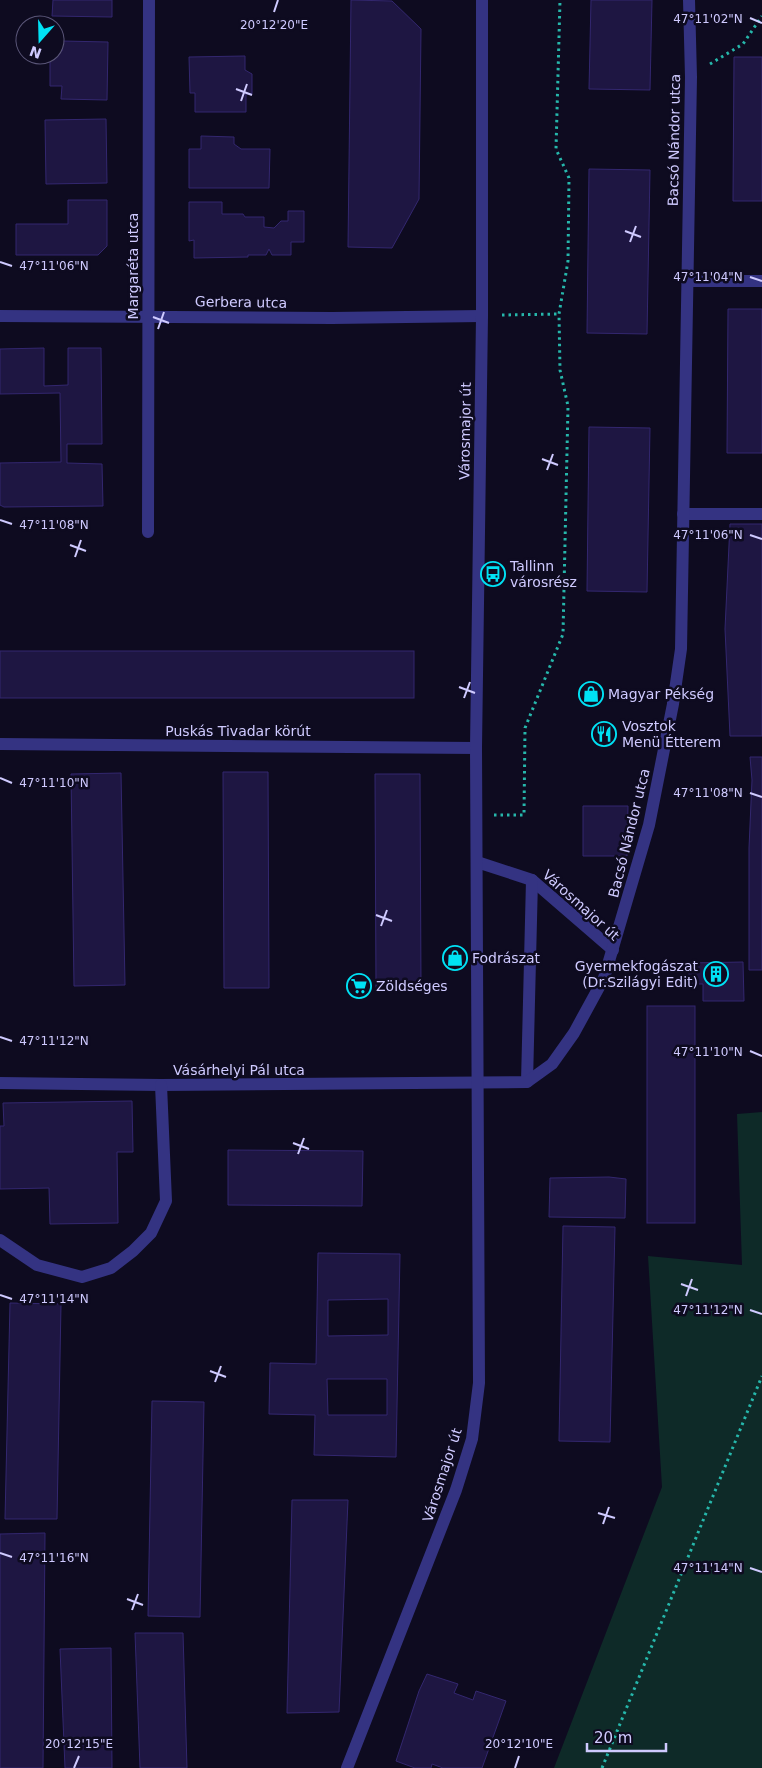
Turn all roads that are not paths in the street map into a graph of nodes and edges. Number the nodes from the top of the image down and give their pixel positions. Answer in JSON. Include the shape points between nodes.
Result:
{"nodes":[{"id":1,"x":149,"y":0,"type":"edge"},
{"id":2,"x":482,"y":0,"type":"edge"},
{"id":3,"x":689,"y":0,"type":"edge"},
{"id":4,"x":687,"y":281,"type":"junction"},
{"id":5,"x":762,"y":281,"type":"edge"},
{"id":6,"x":0,"y":316,"type":"edge"},
{"id":7,"x":148,"y":316,"type":"junction"},
{"id":8,"x":482,"y":316,"type":"junction"},
{"id":9,"x":683,"y":514,"type":"junction"},
{"id":10,"x":762,"y":514,"type":"edge"},
{"id":11,"x":148,"y":532,"type":"dead end"},
{"id":12,"x":0,"y":744,"type":"edge"},
{"id":13,"x":476,"y":748,"type":"junction"},
{"id":14,"x":477,"y":862,"type":"junction"},
{"id":15,"x":532,"y":880,"type":"junction"},
{"id":16,"x":613,"y":950,"type":"junction"},
{"id":17,"x":527,"y":1082,"type":"junction"},
{"id":18,"x":0,"y":1083,"type":"edge"},
{"id":19,"x":479,"y":1084,"type":"junction"},
{"id":20,"x":160,"y":1085,"type":"junction"},
{"id":21,"x":0,"y":1240,"type":"edge"},
{"id":22,"x":347,"y":1768,"type":"edge"}],
"edges":[{"from":1,"to":7,"type":"street","name":"Margaréta utca"},
{"from":2,"to":8,"type":"street","name":"Városmajor út"},
{"from":3,"to":4,"type":"street","name":"Bacsó Nándor utca","via":[[691,77]]},
{"from":4,"to":5,"type":"street"},
{"from":4,"to":9,"type":"street","name":"Bacsó Nándor utca"},
{"from":6,"to":7,"type":"street","name":"Gerbera utca"},
{"from":7,"to":8,"type":"street","name":"Gerbera utca"},
{"from":7,"to":11,"type":"street","name":"Margaréta utca"},
{"from":8,"to":13,"type":"street","name":"Városmajor út"},
{"from":9,"to":10,"type":"street"},
{"from":9,"to":16,"type":"street","name":"Bacsó Nándor utca","via":[[681,649],[674,704],[649,825]]},
{"from":12,"to":13,"type":"street","name":"Puskás Tivadar körút"},
{"from":13,"to":14,"type":"street","name":"Városmajor út"},
{"from":14,"to":15,"type":"street","name":"Városmajor út"},
{"from":14,"to":19,"type":"street","name":"Városmajor út"},
{"from":15,"to":16,"type":"street","name":"Városmajor út"},
{"from":15,"to":17,"type":"street"},
{"from":16,"to":17,"type":"street","name":"Városmajor út","via":[[604,978],[574,1033],[552,1064]]},
{"from":17,"to":19,"type":"street"},
{"from":18,"to":20,"type":"street","name":"Vásárhelyi Pál utca"},
{"from":19,"to":20,"type":"street","name":"Vásárhelyi Pál utca"},
{"from":19,"to":22,"type":"street","name":"Városmajor út","via":[[479,1383],[472,1439],[456,1490]]},
{"from":20,"to":21,"type":"street","via":[[166,1201],[151,1233],[133,1251],[111,1268],[82,1276],[38,1265]]}]}
